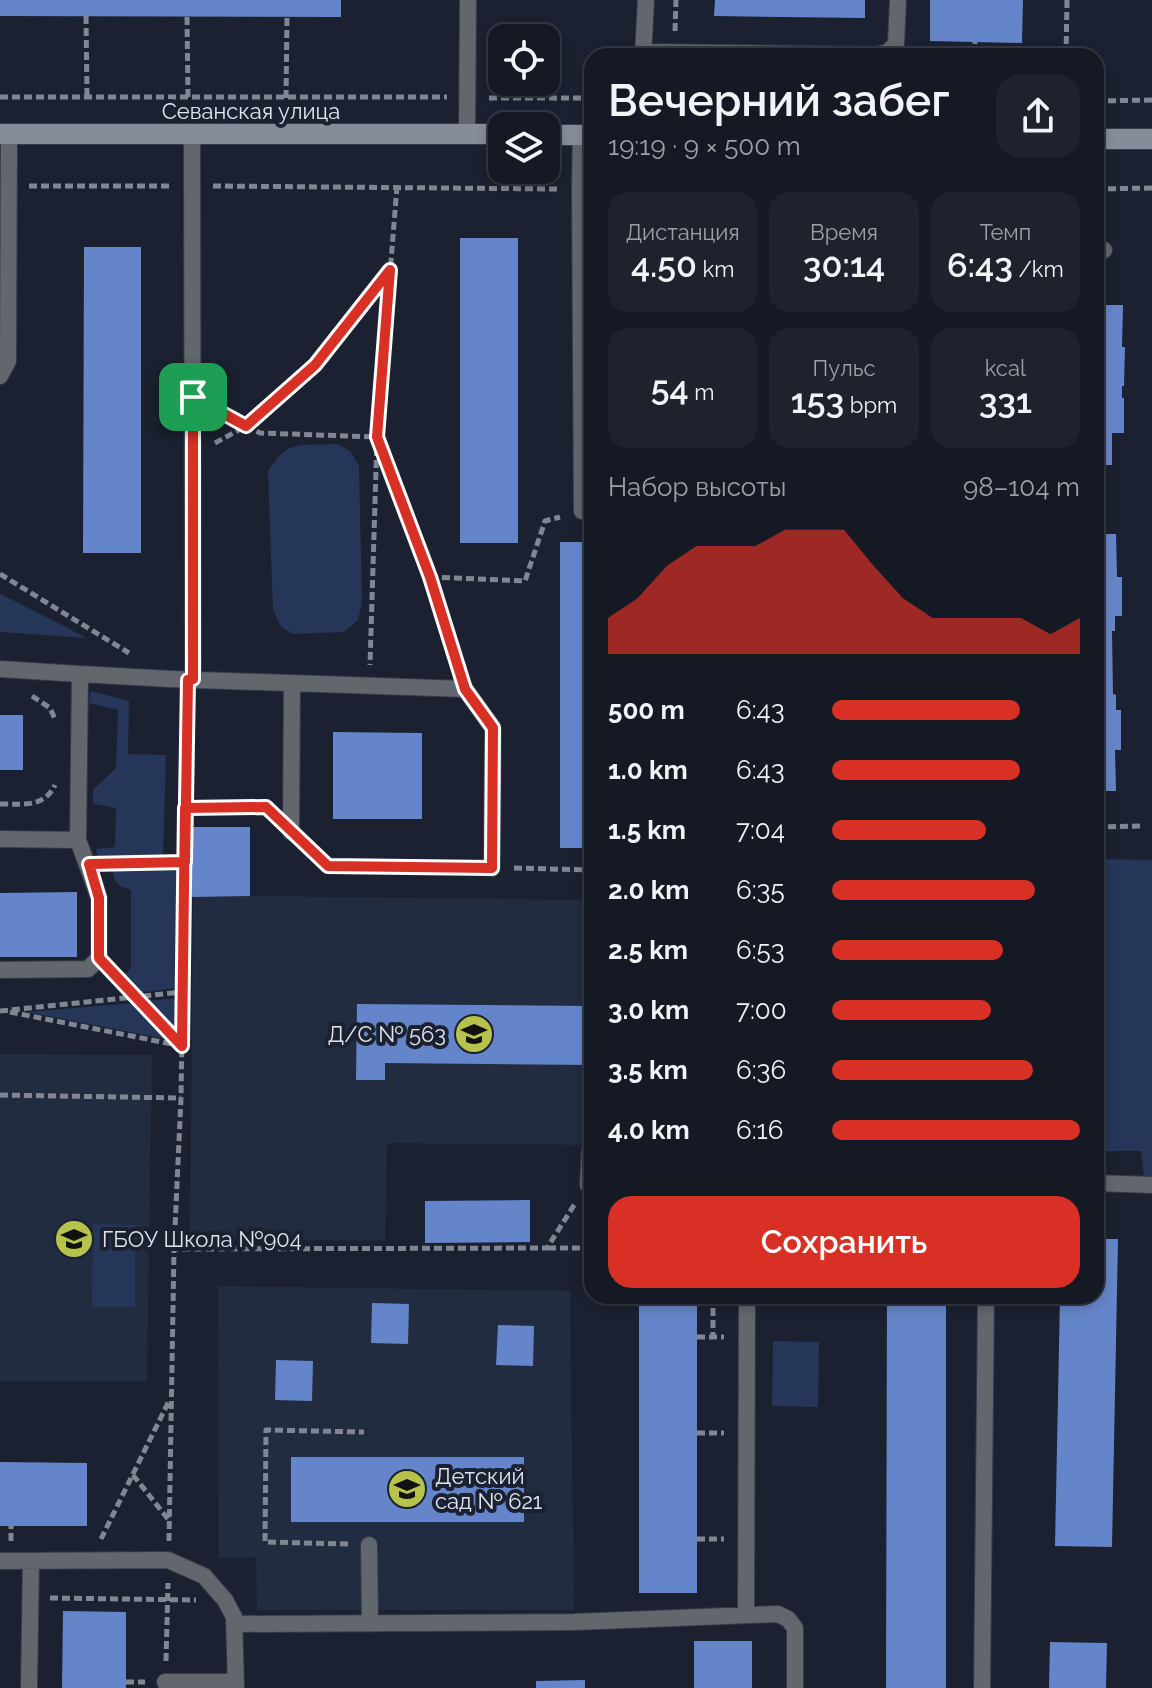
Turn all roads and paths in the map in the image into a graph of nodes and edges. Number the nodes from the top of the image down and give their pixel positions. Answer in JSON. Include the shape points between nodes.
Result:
{"nodes":[{"id":1,"x":468,"y":0,"type":"edge"},
{"id":2,"x":646,"y":0,"type":"edge"},
{"id":3,"x":676,"y":0,"type":"edge"},
{"id":4,"x":898,"y":0,"type":"edge"},
{"id":5,"x":1067,"y":0,"type":"edge"},
{"id":6,"x":86,"y":16,"type":"dead end"},
{"id":7,"x":187,"y":17,"type":"dead end"},
{"id":8,"x":287,"y":17,"type":"dead end"},
{"id":9,"x":975,"y":42,"type":"dead end"},
{"id":10,"x":643,"y":48,"type":"edge"},
{"id":11,"x":674,"y":48,"type":"edge"},
{"id":12,"x":892,"y":48,"type":"edge"},
{"id":13,"x":975,"y":48,"type":"edge"},
{"id":14,"x":1066,"y":48,"type":"edge"},
{"id":15,"x":0,"y":97,"type":"edge"},
{"id":16,"x":87,"y":97,"type":"junction"},
{"id":17,"x":188,"y":97,"type":"junction"},
{"id":18,"x":286,"y":98,"type":"junction"},
{"id":19,"x":467,"y":98,"type":"junction"},
{"id":20,"x":584,"y":98,"type":"edge"},
{"id":21,"x":1152,"y":100,"type":"edge"},
{"id":22,"x":1104,"y":101,"type":"edge"},
{"id":23,"x":4,"y":134,"type":"edge"},
{"id":24,"x":467,"y":134,"type":"junction"},
{"id":25,"x":488,"y":134,"type":"edge"},
{"id":26,"x":192,"y":135,"type":"junction"},
{"id":27,"x":560,"y":135,"type":"edge"},
{"id":28,"x":584,"y":135,"type":"edge"},
{"id":29,"x":1104,"y":139,"type":"edge"},
{"id":30,"x":1152,"y":139,"type":"edge"},
{"id":31,"x":584,"y":153,"type":"edge"},
{"id":32,"x":1152,"y":188,"type":"edge"},
{"id":33,"x":580,"y":189,"type":"junction"},
{"id":34,"x":1104,"y":189,"type":"edge"},
{"id":35,"x":390,"y":270,"type":"junction"},
{"id":36,"x":0,"y":376,"type":"edge"},
{"id":37,"x":193,"y":397,"type":"junction"},
{"id":38,"x":246,"y":426,"type":"junction"},
{"id":39,"x":377,"y":437,"type":"junction"},
{"id":40,"x":193,"y":455,"type":"junction"},
{"id":41,"x":582,"y":511,"type":"joint"},
{"id":42,"x":0,"y":574,"type":"edge"},
{"id":43,"x":430,"y":577,"type":"junction"},
{"id":44,"x":131,"y":654,"type":"dead end"},
{"id":45,"x":0,"y":669,"type":"edge"},
{"id":46,"x":80,"y":674,"type":"junction"},
{"id":47,"x":190,"y":680,"type":"junction"},
{"id":48,"x":292,"y":683,"type":"junction"},
{"id":49,"x":370,"y":686,"type":"junction"},
{"id":50,"x":465,"y":689,"type":"junction"},
{"id":51,"x":26,"y":694,"type":"dead end"},
{"id":52,"x":56,"y":722,"type":"dead end"},
{"id":53,"x":55,"y":774,"type":"dead end"},
{"id":54,"x":0,"y":804,"type":"edge"},
{"id":55,"x":185,"y":808,"type":"junction"},
{"id":56,"x":1143,"y":826,"type":"dead end"},
{"id":57,"x":1104,"y":827,"type":"edge"},
{"id":58,"x":291,"y":832,"type":"junction"},
{"id":59,"x":0,"y":839,"type":"edge"},
{"id":60,"x":78,"y":840,"type":"junction"},
{"id":61,"x":185,"y":862,"type":"junction"},
{"id":62,"x":89,"y":864,"type":"junction"},
{"id":63,"x":492,"y":868,"type":"junction"},
{"id":64,"x":584,"y":870,"type":"edge"},
{"id":65,"x":99,"y":958,"type":"junction"},
{"id":66,"x":0,"y":970,"type":"edge"},
{"id":67,"x":182,"y":992,"type":"junction"},
{"id":68,"x":137,"y":998,"type":"junction"},
{"id":69,"x":2,"y":1011,"type":"edge"},
{"id":70,"x":182,"y":1046,"type":"junction"},
{"id":71,"x":0,"y":1095,"type":"edge"},
{"id":72,"x":181,"y":1098,"type":"junction"},
{"id":73,"x":1104,"y":1183,"type":"edge"},
{"id":74,"x":1152,"y":1185,"type":"edge"},
{"id":75,"x":584,"y":1194,"type":"edge"},
{"id":76,"x":547,"y":1248,"type":"junction"},
{"id":77,"x":584,"y":1248,"type":"edge"},
{"id":78,"x":174,"y":1249,"type":"junction"},
{"id":79,"x":713,"y":1304,"type":"edge"},
{"id":80,"x":747,"y":1304,"type":"edge"},
{"id":81,"x":986,"y":1304,"type":"edge"},
{"id":82,"x":713,"y":1337,"type":"dead end"},
{"id":83,"x":171,"y":1397,"type":"junction"},
{"id":84,"x":364,"y":1432,"type":"dead end"},
{"id":85,"x":133,"y":1475,"type":"junction"},
{"id":86,"x":169,"y":1519,"type":"junction"},
{"id":87,"x":369,"y":1545,"type":"joint"},
{"id":88,"x":168,"y":1560,"type":"junction"},
{"id":89,"x":0,"y":1561,"type":"edge"},
{"id":90,"x":31,"y":1561,"type":"junction"},
{"id":91,"x":91,"y":1561,"type":"junction"},
{"id":92,"x":30,"y":1598,"type":"junction"},
{"id":93,"x":167,"y":1600,"type":"junction"},
{"id":94,"x":225,"y":1600,"type":"junction"},
{"id":95,"x":746,"y":1615,"type":"junction"},
{"id":96,"x":370,"y":1623,"type":"junction"},
{"id":97,"x":234,"y":1624,"type":"junction"},
{"id":98,"x":126,"y":1682,"type":"dead end"},
{"id":99,"x":165,"y":1682,"type":"junction"},
{"id":100,"x":236,"y":1685,"type":"edge"},
{"id":101,"x":29,"y":1688,"type":"edge"},
{"id":102,"x":795,"y":1688,"type":"edge"},
{"id":103,"x":982,"y":1688,"type":"edge"}],
"edges":[{"from":1,"to":19,"type":"lane"},
{"from":2,"to":10,"type":"lane"},
{"from":3,"to":11,"type":"path"},
{"from":4,"to":12,"type":"lane"},
{"from":5,"to":14,"type":"path"},
{"from":6,"to":16,"type":"path"},
{"from":7,"to":17,"type":"path"},
{"from":8,"to":18,"type":"path"},
{"from":9,"to":13,"type":"path"},
{"from":15,"to":16,"type":"path"},
{"from":16,"to":17,"type":"path"},
{"from":17,"to":18,"type":"path"},
{"from":18,"to":19,"type":"path"},
{"from":19,"to":20,"type":"path"},
{"from":19,"to":24,"type":"lane"},
{"from":21,"to":22,"type":"path"},
{"from":23,"to":26,"type":"street","name":"Севанская улица"},
{"from":23,"to":36,"type":"lane","via":[[8,361]]},
{"from":24,"to":25,"type":"street","name":"Севанская улица"},
{"from":24,"to":26,"type":"street","name":"Севанская улица"},
{"from":26,"to":37,"type":"lane"},
{"from":27,"to":28,"type":"street"},
{"from":29,"to":30,"type":"street"},
{"from":31,"to":33,"type":"lane"},
{"from":32,"to":34,"type":"path"},
{"from":33,"to":35,"type":"path","via":[[397,186]]},
{"from":33,"to":41,"type":"lane"},
{"from":35,"to":38,"type":"path","via":[[315,365]]},
{"from":35,"to":39,"type":"path"},
{"from":37,"to":38,"type":"path"},
{"from":37,"to":40,"type":"lane"},
{"from":38,"to":39,"type":"path","via":[[260,433]]},
{"from":38,"to":40,"type":"path"},
{"from":39,"to":43,"type":"path"},
{"from":39,"to":49,"type":"path"},
{"from":40,"to":47,"type":"lane"},
{"from":41,"to":43,"type":"path","via":[[545,521],[525,581]]},
{"from":42,"to":44,"type":"path"},
{"from":43,"to":50,"type":"path"},
{"from":45,"to":46,"type":"lane"},
{"from":46,"to":47,"type":"lane"},
{"from":46,"to":60,"type":"lane"},
{"from":47,"to":48,"type":"lane"},
{"from":47,"to":55,"type":"path"},
{"from":48,"to":49,"type":"lane"},
{"from":48,"to":58,"type":"lane"},
{"from":49,"to":50,"type":"lane"},
{"from":50,"to":63,"type":"lane","via":[[493,728]]},
{"from":51,"to":52,"type":"path","via":[[50,708]]},
{"from":53,"to":54,"type":"path","via":[[48,797],[33,804]]},
{"from":55,"to":58,"type":"path","via":[[266,807]]},
{"from":55,"to":61,"type":"path"},
{"from":56,"to":57,"type":"path"},
{"from":58,"to":63,"type":"path","via":[[328,866]]},
{"from":59,"to":60,"type":"lane"},
{"from":60,"to":62,"type":"lane"},
{"from":61,"to":62,"type":"path"},
{"from":61,"to":67,"type":"path"},
{"from":62,"to":65,"type":"lane","via":[[99,898]]},
{"from":63,"to":64,"type":"path"},
{"from":65,"to":66,"type":"lane","via":[[88,969]]},
{"from":65,"to":68,"type":"path"},
{"from":67,"to":68,"type":"path"},
{"from":67,"to":70,"type":"path"},
{"from":68,"to":69,"type":"path"},
{"from":68,"to":70,"type":"path"},
{"from":69,"to":70,"type":"path"},
{"from":70,"to":72,"type":"path"},
{"from":71,"to":72,"type":"path"},
{"from":72,"to":78,"type":"path"},
{"from":73,"to":74,"type":"lane"},
{"from":75,"to":76,"type":"path"},
{"from":76,"to":77,"type":"path"},
{"from":76,"to":78,"type":"path"},
{"from":78,"to":83,"type":"path"},
{"from":79,"to":82,"type":"path"},
{"from":80,"to":95,"type":"lane"},
{"from":81,"to":103,"type":"lane"},
{"from":83,"to":85,"type":"path"},
{"from":83,"to":86,"type":"path"},
{"from":84,"to":87,"type":"path","via":[[266,1430],[265,1542]]},
{"from":85,"to":86,"type":"path"},
{"from":85,"to":91,"type":"path"},
{"from":86,"to":88,"type":"path"},
{"from":87,"to":96,"type":"lane"},
{"from":88,"to":91,"type":"lane"},
{"from":88,"to":93,"type":"path"},
{"from":88,"to":94,"type":"lane","via":[[204,1576]]},
{"from":89,"to":90,"type":"lane"},
{"from":90,"to":91,"type":"lane"},
{"from":90,"to":92,"type":"lane"},
{"from":92,"to":93,"type":"path"},
{"from":92,"to":101,"type":"lane"},
{"from":93,"to":94,"type":"path"},
{"from":93,"to":99,"type":"path"},
{"from":94,"to":97,"type":"lane"},
{"from":95,"to":96,"type":"lane"},
{"from":95,"to":102,"type":"lane","via":[[778,1614],[795,1628]]},
{"from":96,"to":97,"type":"lane"},
{"from":97,"to":100,"type":"lane"},
{"from":98,"to":99,"type":"path"},
{"from":99,"to":100,"type":"lane"}]}
